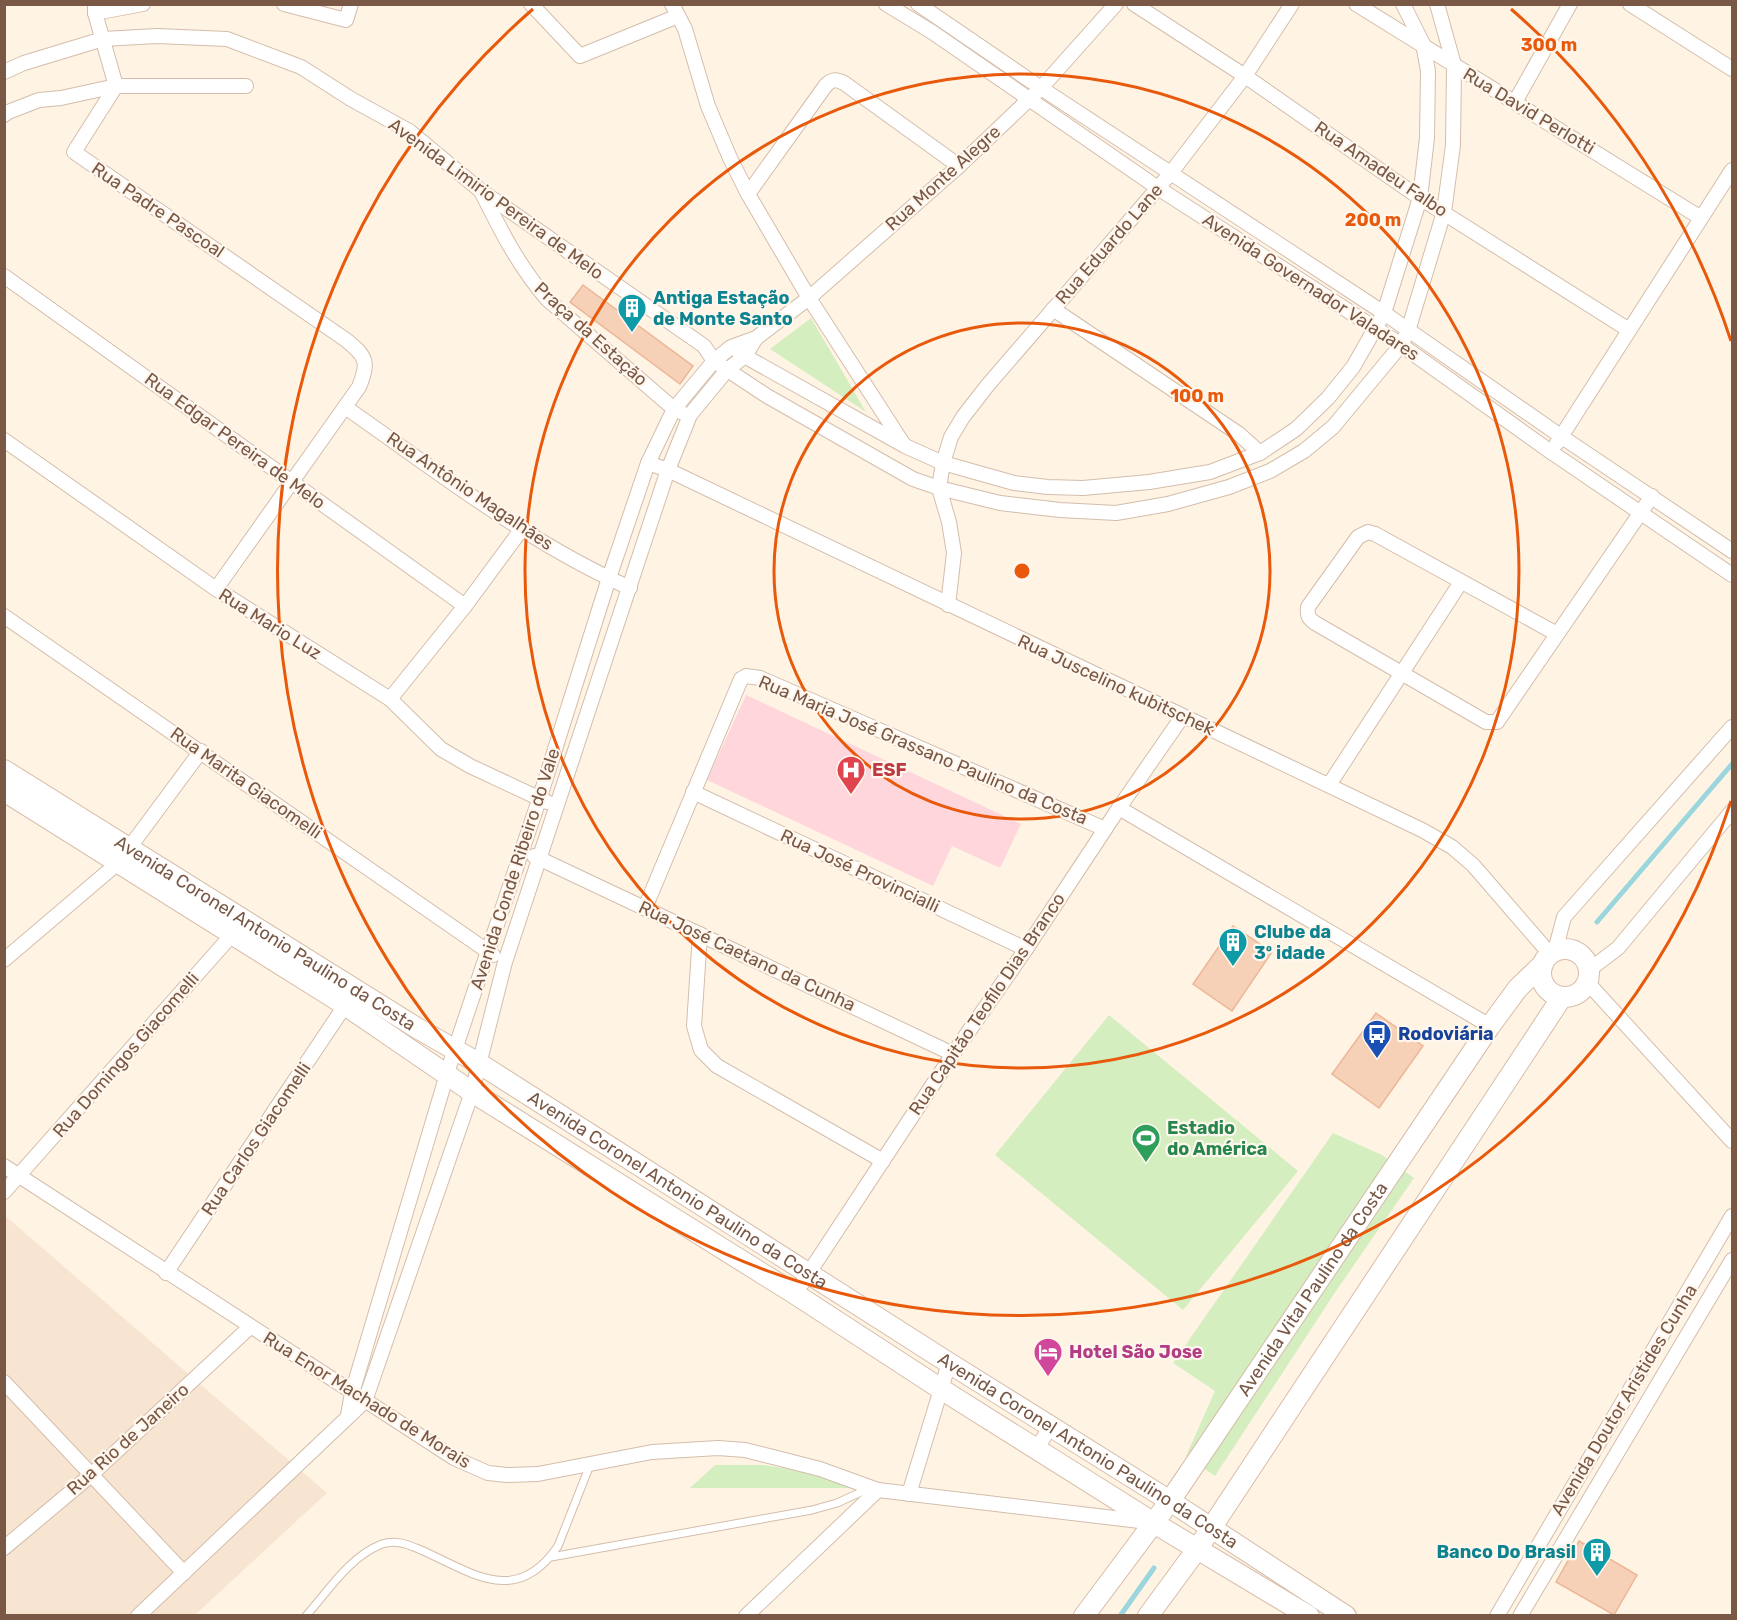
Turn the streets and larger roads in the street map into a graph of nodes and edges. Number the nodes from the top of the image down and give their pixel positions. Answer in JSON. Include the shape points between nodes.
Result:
{"nodes":[{"id":1,"x":144,"y":4,"type":"edge"},
{"id":2,"x":284,"y":4,"type":"edge"},
{"id":3,"x":351,"y":4,"type":"edge"},
{"id":4,"x":531,"y":4,"type":"edge"},
{"id":5,"x":886,"y":4,"type":"edge"},
{"id":6,"x":918,"y":4,"type":"edge"},
{"id":7,"x":1116,"y":4,"type":"edge"},
{"id":8,"x":1134,"y":4,"type":"edge"},
{"id":9,"x":1292,"y":4,"type":"edge"},
{"id":10,"x":1356,"y":4,"type":"edge"},
{"id":11,"x":1403,"y":4,"type":"edge"},
{"id":12,"x":1437,"y":4,"type":"edge"},
{"id":13,"x":1570,"y":4,"type":"edge"},
{"id":14,"x":1630,"y":4,"type":"edge"},
{"id":15,"x":95,"y":9,"type":"edge"},
{"id":16,"x":675,"y":10,"type":"edge"},
{"id":17,"x":103,"y":39,"type":"junction"},
{"id":18,"x":1422,"y":44,"type":"junction"},
{"id":19,"x":1454,"y":65,"type":"junction"},
{"id":20,"x":1732,"y":69,"type":"edge"},
{"id":21,"x":4,"y":72,"type":"edge"},
{"id":22,"x":1245,"y":76,"type":"junction"},
{"id":23,"x":116,"y":86,"type":"junction"},
{"id":24,"x":246,"y":86,"type":"dead end"},
{"id":25,"x":1041,"y":88,"type":"junction"},
{"id":26,"x":1028,"y":99,"type":"junction"},
{"id":27,"x":1515,"y":102,"type":"junction"},
{"id":28,"x":4,"y":115,"type":"edge"},
{"id":29,"x":958,"y":166,"type":"junction"},
{"id":30,"x":1732,"y":170,"type":"edge"},
{"id":31,"x":1170,"y":174,"type":"junction"},
{"id":32,"x":1158,"y":188,"type":"junction"},
{"id":33,"x":480,"y":190,"type":"junction"},
{"id":34,"x":748,"y":194,"type":"junction"},
{"id":35,"x":1420,"y":198,"type":"junction"},
{"id":36,"x":1444,"y":212,"type":"junction"},
{"id":37,"x":1701,"y":218,"type":"junction"},
{"id":38,"x":4,"y":276,"type":"edge"},
{"id":39,"x":809,"y":298,"type":"junction"},
{"id":40,"x":1053,"y":309,"type":"junction"},
{"id":41,"x":1384,"y":313,"type":"junction"},
{"id":42,"x":1376,"y":329,"type":"junction"},
{"id":43,"x":1629,"y":330,"type":"junction"},
{"id":44,"x":1408,"y":331,"type":"junction"},
{"id":45,"x":756,"y":338,"type":"junction"},
{"id":46,"x":1401,"y":345,"type":"junction"},
{"id":47,"x":704,"y":346,"type":"junction"},
{"id":48,"x":731,"y":348,"type":"junction"},
{"id":49,"x":745,"y":356,"type":"junction"},
{"id":50,"x":714,"y":362,"type":"junction"},
{"id":51,"x":727,"y":369,"type":"junction"},
{"id":52,"x":345,"y":407,"type":"junction"},
{"id":53,"x":674,"y":409,"type":"junction"},
{"id":54,"x":690,"y":416,"type":"junction"},
{"id":55,"x":1562,"y":437,"type":"junction"},
{"id":56,"x":4,"y":441,"type":"edge"},
{"id":57,"x":905,"y":446,"type":"junction"},
{"id":58,"x":1551,"y":452,"type":"junction"},
{"id":59,"x":1260,"y":453,"type":"junction"},
{"id":60,"x":648,"y":463,"type":"junction"},
{"id":61,"x":943,"y":463,"type":"junction"},
{"id":62,"x":668,"y":470,"type":"junction"},
{"id":63,"x":292,"y":482,"type":"junction"},
{"id":64,"x":939,"y":488,"type":"junction"},
{"id":65,"x":1652,"y":496,"type":"junction"},
{"id":66,"x":1639,"y":513,"type":"junction"},
{"id":67,"x":522,"y":530,"type":"junction"},
{"id":68,"x":1732,"y":551,"type":"edge"},
{"id":69,"x":1732,"y":575,"type":"edge"},
{"id":70,"x":609,"y":578,"type":"junction"},
{"id":71,"x":1461,"y":582,"type":"junction"},
{"id":72,"x":630,"y":588,"type":"junction"},
{"id":73,"x":216,"y":589,"type":"junction"},
{"id":74,"x":948,"y":605,"type":"junction"},
{"id":75,"x":465,"y":606,"type":"junction"},
{"id":76,"x":4,"y":616,"type":"edge"},
{"id":77,"x":1557,"y":634,"type":"junction"},
{"id":78,"x":1403,"y":673,"type":"junction"},
{"id":79,"x":390,"y":699,"type":"junction"},
{"id":80,"x":1182,"y":717,"type":"junction"},
{"id":81,"x":1732,"y":727,"type":"edge"},
{"id":82,"x":201,"y":751,"type":"junction"},
{"id":83,"x":4,"y":770,"type":"edge"},
{"id":84,"x":1329,"y":785,"type":"junction"},
{"id":85,"x":4,"y":791,"type":"edge"},
{"id":86,"x":693,"y":792,"type":"junction"},
{"id":87,"x":539,"y":800,"type":"junction"},
{"id":88,"x":556,"y":805,"type":"junction"},
{"id":89,"x":1119,"y":808,"type":"junction"},
{"id":90,"x":1732,"y":811,"type":"edge"},
{"id":91,"x":1105,"y":829,"type":"junction"},
{"id":92,"x":521,"y":851,"type":"junction"},
{"id":93,"x":124,"y":856,"type":"junction"},
{"id":94,"x":540,"y":858,"type":"junction"},
{"id":95,"x":645,"y":908,"type":"junction"},
{"id":96,"x":239,"y":927,"type":"junction"},
{"id":97,"x":700,"y":934,"type":"junction"},
{"id":98,"x":1026,"y":949,"type":"junction"},
{"id":99,"x":487,"y":952,"type":"junction"},
{"id":100,"x":1549,"y":957,"type":"junction"},
{"id":101,"x":4,"y":960,"type":"edge"},
{"id":102,"x":505,"y":962,"type":"junction"},
{"id":103,"x":1588,"y":976,"type":"junction"},
{"id":104,"x":350,"y":997,"type":"junction"},
{"id":105,"x":1562,"y":997,"type":"junction"},
{"id":106,"x":1490,"y":1026,"type":"junction"},
{"id":107,"x":455,"y":1050,"type":"junction"},
{"id":108,"x":953,"y":1054,"type":"junction"},
{"id":109,"x":480,"y":1064,"type":"junction"},
{"id":110,"x":446,"y":1075,"type":"junction"},
{"id":111,"x":472,"y":1092,"type":"junction"},
{"id":112,"x":1732,"y":1141,"type":"edge"},
{"id":113,"x":425,"y":1148,"type":"junction"},
{"id":114,"x":450,"y":1158,"type":"junction"},
{"id":115,"x":883,"y":1161,"type":"junction"},
{"id":116,"x":4,"y":1166,"type":"edge"},
{"id":117,"x":19,"y":1177,"type":"junction"},
{"id":118,"x":4,"y":1192,"type":"edge"},
{"id":119,"x":1732,"y":1216,"type":"edge"},
{"id":120,"x":397,"y":1241,"type":"junction"},
{"id":121,"x":418,"y":1249,"type":"junction"},
{"id":122,"x":1709,"y":1256,"type":"junction"},
{"id":123,"x":1730,"y":1263,"type":"edge"},
{"id":124,"x":166,"y":1273,"type":"junction"},
{"id":125,"x":809,"y":1273,"type":"junction"},
{"id":126,"x":795,"y":1294,"type":"junction"},
{"id":127,"x":1678,"y":1308,"type":"junction"},
{"id":128,"x":1697,"y":1319,"type":"junction"},
{"id":129,"x":250,"y":1327,"type":"junction"},
{"id":130,"x":949,"y":1363,"type":"junction"},
{"id":131,"x":5,"y":1383,"type":"edge"},
{"id":132,"x":941,"y":1389,"type":"junction"},
{"id":133,"x":352,"y":1393,"type":"junction"},
{"id":134,"x":365,"y":1401,"type":"junction"},
{"id":135,"x":348,"y":1415,"type":"junction"},
{"id":136,"x":1051,"y":1426,"type":"junction"},
{"id":137,"x":1037,"y":1448,"type":"junction"},
{"id":138,"x":91,"y":1475,"type":"junction"},
{"id":139,"x":875,"y":1489,"type":"junction"},
{"id":140,"x":909,"y":1494,"type":"junction"},
{"id":141,"x":1170,"y":1501,"type":"junction"},
{"id":142,"x":1562,"y":1505,"type":"junction"},
{"id":143,"x":1580,"y":1515,"type":"junction"},
{"id":144,"x":1154,"y":1523,"type":"junction"},
{"id":145,"x":1211,"y":1527,"type":"junction"},
{"id":146,"x":4,"y":1548,"type":"edge"},
{"id":147,"x":1198,"y":1548,"type":"junction"},
{"id":148,"x":184,"y":1573,"type":"junction"},
{"id":149,"x":1500,"y":1610,"type":"edge"},
{"id":150,"x":1520,"y":1615,"type":"edge"},
{"id":151,"x":138,"y":1616,"type":"edge"},
{"id":152,"x":746,"y":1616,"type":"edge"},
{"id":153,"x":1084,"y":1616,"type":"edge"},
{"id":154,"x":1148,"y":1616,"type":"edge"},
{"id":155,"x":1309,"y":1616,"type":"edge"},
{"id":156,"x":1346,"y":1616,"type":"edge"}],
"edges":[{"from":1,"to":15,"type":"street"},
{"from":2,"to":3,"type":"street","via":[[346,21]]},
{"from":4,"to":16,"type":"street","via":[[580,56]]},
{"from":5,"to":26,"type":"street","name":"Avenida Governador Valadares"},
{"from":6,"to":25,"type":"street","name":"Avenida Governador Valadares"},
{"from":7,"to":25,"type":"street","name":"Rua Monte Alegre"},
{"from":8,"to":22,"type":"street","name":"Rua Amadeu Falbo"},
{"from":9,"to":22,"type":"street","name":"Rua Eduardo Lane"},
{"from":10,"to":18,"type":"street","name":"Rua David Perlotti"},
{"from":11,"to":18,"type":"street"},
{"from":12,"to":19,"type":"street","name":"Avenida Limirio Pereira de Melo"},
{"from":13,"to":27,"type":"street"},
{"from":14,"to":20,"type":"street"},
{"from":15,"to":17,"type":"street"},
{"from":16,"to":34,"type":"street","via":[[685,29],[708,106]]},
{"from":17,"to":21,"type":"street","name":"Avenida Limirio Pereira de Melo"},
{"from":17,"to":23,"type":"street"},
{"from":17,"to":33,"type":"street","name":"Avenida Limirio Pereira de Melo","via":[[227,39],[301,67],[409,131]]},
{"from":18,"to":19,"type":"street","name":"Rua David Perlotti"},
{"from":18,"to":35,"type":"street","via":[[1429,95]]},
{"from":19,"to":27,"type":"street","name":"Rua David Perlotti"},
{"from":19,"to":36,"type":"street","name":"Avenida Limirio Pereira de Melo","via":[[1453,145]]},
{"from":22,"to":31,"type":"street","name":"Rua Eduardo Lane"},
{"from":22,"to":35,"type":"street","name":"Rua Amadeu Falbo"},
{"from":23,"to":24,"type":"street"},
{"from":23,"to":28,"type":"street","via":[[39,100]]},
{"from":23,"to":52,"type":"street","name":"Rua Padre Pascoal","via":[[74,152],[360,351],[366,361],[365,373]]},
{"from":25,"to":26,"type":"street","name":"Rua Monte Alegre"},
{"from":25,"to":31,"type":"street","name":"Avenida Governador Valadares"},
{"from":26,"to":29,"type":"street","name":"Rua Monte Alegre"},
{"from":26,"to":32,"type":"street","name":"Avenida Governador Valadares"},
{"from":27,"to":37,"type":"street","name":"Rua David Perlotti"},
{"from":29,"to":34,"type":"street","via":[[837,79],[826,85]]},
{"from":29,"to":39,"type":"street","name":"Rua Monte Alegre"},
{"from":30,"to":37,"type":"street"},
{"from":31,"to":32,"type":"street","name":"Rua Eduardo Lane"},
{"from":31,"to":41,"type":"street","name":"Avenida Governador Valadares"},
{"from":32,"to":40,"type":"street","name":"Rua Eduardo Lane"},
{"from":32,"to":42,"type":"street","name":"Avenida Governador Valadares"},
{"from":33,"to":47,"type":"street","name":"Avenida Limirio Pereira de Melo"},
{"from":33,"to":53,"type":"street","name":"Praça da Estação","via":[[511,251],[547,299]]},
{"from":34,"to":39,"type":"street"},
{"from":35,"to":36,"type":"street","name":"Rua Amadeu Falbo"},
{"from":35,"to":41,"type":"street"},
{"from":36,"to":43,"type":"street","name":"Rua Amadeu Falbo"},
{"from":36,"to":44,"type":"street","name":"Avenida Limirio Pereira de Melo"},
{"from":37,"to":43,"type":"street"},
{"from":38,"to":63,"type":"street","name":"Rua Edgar Pereira de Melo"},
{"from":39,"to":45,"type":"street","name":"Rua Monte Alegre"},
{"from":39,"to":57,"type":"street"},
{"from":40,"to":59,"type":"street","via":[[1239,434]]},
{"from":40,"to":61,"type":"street","name":"Rua Eduardo Lane","via":[[963,417],[946,448]]},
{"from":41,"to":42,"type":"street"},
{"from":41,"to":44,"type":"street","name":"Avenida Governador Valadares"},
{"from":42,"to":46,"type":"street","name":"Avenida Governador Valadares"},
{"from":42,"to":59,"type":"street","via":[[1328,398],[1296,429]]},
{"from":43,"to":55,"type":"street"},
{"from":44,"to":46,"type":"street","name":"Avenida Limirio Pereira de Melo"},
{"from":44,"to":55,"type":"street","name":"Avenida Governador Valadares"},
{"from":45,"to":48,"type":"street","name":"Rua Monte Alegre"},
{"from":45,"to":49,"type":"street","name":"Rua Monte Alegre"},
{"from":46,"to":58,"type":"street","name":"Avenida Governador Valadares"},
{"from":46,"to":64,"type":"street","name":"Avenida Limirio Pereira de Melo","via":[[1333,428],[1270,471],[1229,487],[1116,513],[1000,503]]},
{"from":47,"to":48,"type":"street"},
{"from":47,"to":50,"type":"street","name":"Avenida Limirio Pereira de Melo"},
{"from":48,"to":49,"type":"street"},
{"from":48,"to":50,"type":"street","name":"Rua Monte Alegre"},
{"from":49,"to":51,"type":"street","name":"Rua Monte Alegre"},
{"from":49,"to":57,"type":"street"},
{"from":50,"to":51,"type":"street","name":"Avenida Limirio Pereira de Melo"},
{"from":50,"to":53,"type":"street","name":"Avenida Conde Ribeiro do Vale"},
{"from":51,"to":54,"type":"street","name":"Avenida Conde Ribeiro do Vale"},
{"from":51,"to":64,"type":"street","name":"Avenida Limirio Pereira de Melo","via":[[891,467]]},
{"from":52,"to":63,"type":"street"},
{"from":52,"to":67,"type":"street","name":"Rua Antônio Magalhães"},
{"from":53,"to":54,"type":"street","name":"Praça da Estação"},
{"from":53,"to":60,"type":"street","name":"Avenida Conde Ribeiro do Vale"},
{"from":54,"to":62,"type":"street","name":"Avenida Conde Ribeiro do Vale"},
{"from":55,"to":58,"type":"street"},
{"from":55,"to":65,"type":"street","name":"Avenida Governador Valadares"},
{"from":56,"to":73,"type":"street","name":"Rua Mario Luz"},
{"from":57,"to":61,"type":"street"},
{"from":58,"to":66,"type":"street","name":"Avenida Governador Valadares"},
{"from":59,"to":61,"type":"street","via":[[1210,472],[1083,488],[1014,483]]},
{"from":60,"to":62,"type":"street","name":"Rua Juscelino kubitschek"},
{"from":60,"to":70,"type":"street","name":"Avenida Conde Ribeiro do Vale"},
{"from":61,"to":64,"type":"street","name":"Rua Eduardo Lane"},
{"from":62,"to":72,"type":"street","name":"Avenida Conde Ribeiro do Vale"},
{"from":62,"to":74,"type":"street","name":"Rua Juscelino kubitschek"},
{"from":63,"to":73,"type":"street"},
{"from":63,"to":75,"type":"street","name":"Rua Edgar Pereira de Melo"},
{"from":64,"to":74,"type":"street","via":[[954,553]]},
{"from":65,"to":66,"type":"street"},
{"from":65,"to":68,"type":"street","name":"Avenida Governador Valadares"},
{"from":66,"to":69,"type":"street","name":"Avenida Governador Valadares"},
{"from":66,"to":77,"type":"street"},
{"from":67,"to":70,"type":"street","name":"Rua Antônio Magalhães"},
{"from":67,"to":75,"type":"street"},
{"from":70,"to":72,"type":"street","name":"Rua Antônio Magalhães"},
{"from":70,"to":87,"type":"street","name":"Avenida Conde Ribeiro do Vale"},
{"from":71,"to":77,"type":"street"},
{"from":71,"to":78,"type":"street"},
{"from":71,"to":78,"type":"street","via":[[1375,534],[1363,533],[1308,607],[1309,619]]},
{"from":72,"to":88,"type":"street","name":"Avenida Conde Ribeiro do Vale"},
{"from":73,"to":79,"type":"street","name":"Rua Mario Luz"},
{"from":74,"to":80,"type":"street","name":"Rua Juscelino kubitschek"},
{"from":75,"to":79,"type":"street"},
{"from":76,"to":82,"type":"street","name":"Rua Marita Giacomelli"},
{"from":77,"to":78,"type":"street","via":[[1500,719],[1493,723]]},
{"from":78,"to":84,"type":"street"},
{"from":79,"to":87,"type":"street","name":"Rua Mario Luz","via":[[441,749]]},
{"from":80,"to":84,"type":"street","name":"Rua Juscelino kubitschek"},
{"from":80,"to":89,"type":"street","name":"Rua Capitão Teofilo Dias Branco"},
{"from":81,"to":100,"type":"street","via":[[1564,917]]},
{"from":82,"to":93,"type":"street"},
{"from":82,"to":99,"type":"street","name":"Rua Marita Giacomelli"},
{"from":83,"to":93,"type":"street","name":"Avenida Coronel Antonio Paulino da Costa"},
{"from":84,"to":100,"type":"street","name":"Rua Juscelino kubitschek","via":[[1452,847],[1473,864]]},
{"from":85,"to":93,"type":"street","name":"Avenida Coronel Antonio Paulino da Costa"},
{"from":86,"to":91,"type":"street","name":"Rua Maria José Grassano Paulino da Costa","via":[[741,679],[747,676],[760,678]]},
{"from":86,"to":95,"type":"street"},
{"from":86,"to":98,"type":"street","name":"Rua José Provincialli"},
{"from":87,"to":88,"type":"street","name":"Rua Mario Luz"},
{"from":87,"to":92,"type":"street","name":"Avenida Conde Ribeiro do Vale"},
{"from":88,"to":94,"type":"street","name":"Avenida Conde Ribeiro do Vale"},
{"from":89,"to":91,"type":"street","name":"Rua Capitão Teofilo Dias Branco"},
{"from":89,"to":106,"type":"street"},
{"from":90,"to":103,"type":"street","via":[[1618,948]]},
{"from":91,"to":98,"type":"street","name":"Rua Capitão Teofilo Dias Branco"},
{"from":92,"to":94,"type":"street","name":"Rua José Caetano da Cunha"},
{"from":92,"to":99,"type":"street","name":"Avenida Conde Ribeiro do Vale"},
{"from":93,"to":96,"type":"street","name":"Avenida Coronel Antonio Paulino da Costa"},
{"from":93,"to":101,"type":"street"},
{"from":94,"to":95,"type":"street","name":"Rua José Caetano da Cunha"},
{"from":94,"to":102,"type":"street","name":"Avenida Conde Ribeiro do Vale"},
{"from":95,"to":97,"type":"street","name":"Rua José Caetano da Cunha"},
{"from":96,"to":104,"type":"street","name":"Avenida Coronel Antonio Paulino da Costa"},
{"from":96,"to":117,"type":"street","name":"Rua Domingos Giacomelli"},
{"from":97,"to":108,"type":"street","name":"Rua José Caetano da Cunha"},
{"from":97,"to":115,"type":"street","via":[[694,1026],[701,1050],[717,1066]]},
{"from":98,"to":108,"type":"street","name":"Rua Capitão Teofilo Dias Branco"},
{"from":99,"to":102,"type":"street","name":"Rua Marita Giacomelli"},
{"from":99,"to":107,"type":"street","name":"Avenida Conde Ribeiro do Vale"},
{"from":100,"to":103,"type":"street","via":[[1569,949],[1576,952],[1582,956]]},
{"from":100,"to":105,"type":"street","via":[[1541,976],[1543,984]]},
{"from":100,"to":106,"type":"street","name":"Avenida Vital Paulino da Costa","via":[[1518,988]]},
{"from":102,"to":109,"type":"street","name":"Avenida Conde Ribeiro do Vale"},
{"from":103,"to":105,"type":"street","via":[[1577,994]]},
{"from":103,"to":112,"type":"street"},
{"from":104,"to":107,"type":"street","name":"Avenida Coronel Antonio Paulino da Costa"},
{"from":104,"to":110,"type":"street","name":"Avenida Coronel Antonio Paulino da Costa"},
{"from":104,"to":124,"type":"street","name":"Rua Carlos Giacomelli"},
{"from":105,"to":145,"type":"street"},
{"from":106,"to":141,"type":"street","name":"Avenida Vital Paulino da Costa"},
{"from":107,"to":109,"type":"street","name":"Avenida Coronel Antonio Paulino da Costa"},
{"from":107,"to":110,"type":"street","name":"Avenida Conde Ribeiro do Vale"},
{"from":108,"to":115,"type":"street","name":"Rua Capitão Teofilo Dias Branco"},
{"from":109,"to":111,"type":"street","name":"Avenida Conde Ribeiro do Vale"},
{"from":109,"to":125,"type":"street","name":"Avenida Coronel Antonio Paulino da Costa"},
{"from":110,"to":111,"type":"street","name":"Avenida Coronel Antonio Paulino da Costa"},
{"from":110,"to":113,"type":"street","name":"Avenida Conde Ribeiro do Vale"},
{"from":111,"to":114,"type":"street","name":"Avenida Conde Ribeiro do Vale"},
{"from":111,"to":126,"type":"street","name":"Avenida Coronel Antonio Paulino da Costa"},
{"from":113,"to":114,"type":"street"},
{"from":113,"to":120,"type":"street","name":"Avenida Conde Ribeiro do Vale"},
{"from":114,"to":121,"type":"street","name":"Avenida Conde Ribeiro do Vale"},
{"from":115,"to":125,"type":"street","name":"Rua Capitão Teofilo Dias Branco"},
{"from":116,"to":117,"type":"street","name":"Rua Enor Machado de Morais"},
{"from":117,"to":118,"type":"street","name":"Rua Domingos Giacomelli"},
{"from":117,"to":124,"type":"street","name":"Rua Enor Machado de Morais"},
{"from":119,"to":122,"type":"street","name":"Avenida Doutor Aristides Cunha"},
{"from":120,"to":121,"type":"street"},
{"from":120,"to":133,"type":"street","name":"Avenida Conde Ribeiro do Vale"},
{"from":121,"to":134,"type":"street","name":"Avenida Conde Ribeiro do Vale"},
{"from":122,"to":123,"type":"street"},
{"from":122,"to":127,"type":"street","name":"Avenida Doutor Aristides Cunha"},
{"from":123,"to":128,"type":"street","name":"Avenida Doutor Aristides Cunha"},
{"from":124,"to":129,"type":"street","name":"Rua Enor Machado de Morais"},
{"from":125,"to":126,"type":"street","name":"Rua Capitão Teofilo Dias Branco"},
{"from":125,"to":130,"type":"street","name":"Avenida Coronel Antonio Paulino da Costa"},
{"from":126,"to":132,"type":"street","name":"Avenida Coronel Antonio Paulino da Costa"},
{"from":127,"to":128,"type":"street"},
{"from":127,"to":142,"type":"street","name":"Avenida Doutor Aristides Cunha"},
{"from":128,"to":143,"type":"street","name":"Avenida Doutor Aristides Cunha"},
{"from":129,"to":133,"type":"street","name":"Rua Enor Machado de Morais"},
{"from":129,"to":138,"type":"street","name":"Rua Rio de Janeiro"},
{"from":130,"to":132,"type":"street"},
{"from":130,"to":136,"type":"street","name":"Avenida Coronel Antonio Paulino da Costa"},
{"from":131,"to":138,"type":"street"},
{"from":132,"to":137,"type":"street","name":"Avenida Coronel Antonio Paulino da Costa"},
{"from":132,"to":140,"type":"street"},
{"from":133,"to":134,"type":"street","name":"Rua Enor Machado de Morais"},
{"from":133,"to":135,"type":"street","name":"Avenida Conde Ribeiro do Vale"},
{"from":134,"to":135,"type":"street"},
{"from":134,"to":139,"type":"street","name":"Rua Enor Machado de Morais","via":[[454,1458],[488,1473],[538,1474],[652,1452],[718,1448],[744,1450],[820,1469]]},
{"from":135,"to":148,"type":"street"},
{"from":136,"to":137,"type":"street"},
{"from":136,"to":141,"type":"street","name":"Avenida Coronel Antonio Paulino da Costa"},
{"from":137,"to":144,"type":"street","name":"Avenida Coronel Antonio Paulino da Costa"},
{"from":138,"to":146,"type":"street","name":"Rua Rio de Janeiro"},
{"from":138,"to":148,"type":"street"},
{"from":139,"to":140,"type":"street","name":"Rua Enor Machado de Morais"},
{"from":139,"to":152,"type":"street"},
{"from":140,"to":144,"type":"street","name":"Rua Enor Machado de Morais"},
{"from":141,"to":144,"type":"street","name":"Avenida Vital Paulino da Costa"},
{"from":141,"to":145,"type":"street","name":"Avenida Coronel Antonio Paulino da Costa"},
{"from":142,"to":143,"type":"street"},
{"from":142,"to":149,"type":"street","name":"Avenida Doutor Aristides Cunha"},
{"from":143,"to":150,"type":"street","name":"Avenida Doutor Aristides Cunha"},
{"from":144,"to":147,"type":"street","name":"Avenida Coronel Antonio Paulino da Costa"},
{"from":144,"to":153,"type":"street","name":"Avenida Vital Paulino da Costa"},
{"from":145,"to":147,"type":"street"},
{"from":145,"to":156,"type":"street","name":"Avenida Coronel Antonio Paulino da Costa"},
{"from":147,"to":154,"type":"street"},
{"from":147,"to":155,"type":"street","name":"Avenida Coronel Antonio Paulino da Costa"},
{"from":148,"to":151,"type":"street"},
{"from":149,"to":150,"type":"street"}]}
